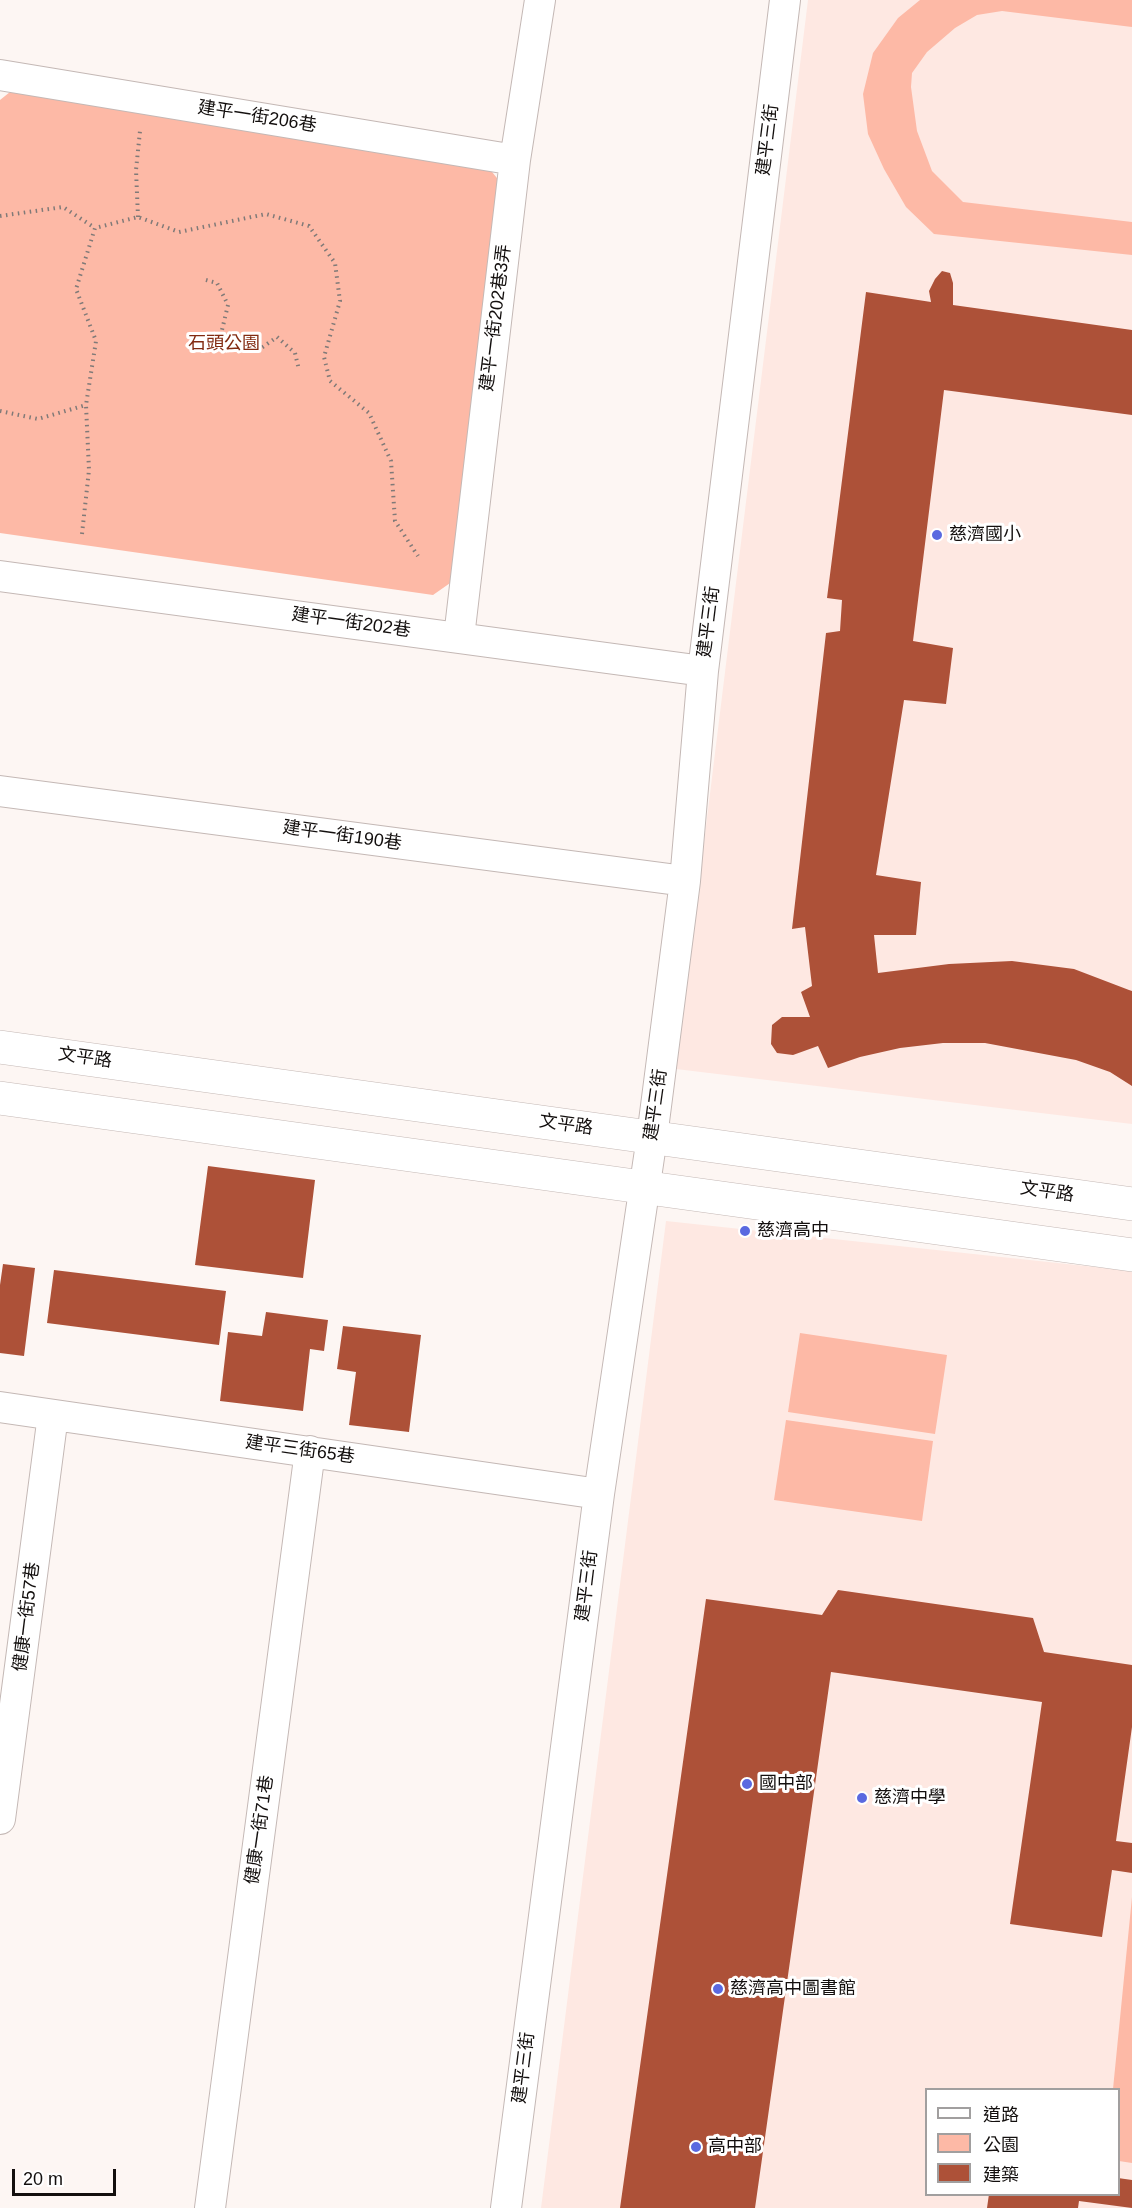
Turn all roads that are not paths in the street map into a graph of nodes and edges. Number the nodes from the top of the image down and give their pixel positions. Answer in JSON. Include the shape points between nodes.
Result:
{"nodes":[{"id":1,"x":540,"y":0,"type":"edge"},
{"id":2,"x":785,"y":0,"type":"edge"},
{"id":3,"x":0,"y":75,"type":"edge"},
{"id":4,"x":515,"y":160,"type":"junction"},
{"id":5,"x":0,"y":576,"type":"edge"},
{"id":6,"x":459,"y":638,"type":"junction"},
{"id":7,"x":703,"y":671,"type":"junction"},
{"id":8,"x":0,"y":791,"type":"edge"},
{"id":9,"x":685,"y":881,"type":"junction"},
{"id":10,"x":0,"y":1047,"type":"edge"},
{"id":11,"x":0,"y":1098,"type":"edge"},
{"id":12,"x":652,"y":1137,"type":"junction"},
{"id":13,"x":644,"y":1187,"type":"junction"},
{"id":14,"x":1132,"y":1204,"type":"edge"},
{"id":15,"x":1132,"y":1254,"type":"edge"},
{"id":16,"x":0,"y":1407,"type":"edge"},
{"id":17,"x":53,"y":1415,"type":"junction"},
{"id":18,"x":310,"y":1451,"type":"junction"},
{"id":19,"x":599,"y":1494,"type":"junction"},
{"id":20,"x":0,"y":1819,"type":"edge"},
{"id":21,"x":210,"y":2208,"type":"edge"},
{"id":22,"x":506,"y":2208,"type":"edge"}],
"edges":[{"from":1,"to":4,"type":"street","name":"建平一街202巷3弄"},
{"from":2,"to":7,"type":"street","name":"建平三街"},
{"from":3,"to":4,"type":"street","name":"建平一街206巷"},
{"from":4,"to":6,"type":"street","name":"建平一街202巷3弄"},
{"from":5,"to":6,"type":"street","name":"建平一街202巷"},
{"from":6,"to":7,"type":"street","name":"建平一街202巷"},
{"from":7,"to":9,"type":"street","name":"建平三街"},
{"from":8,"to":9,"type":"street","name":"建平一街190巷"},
{"from":9,"to":12,"type":"street","name":"建平三街"},
{"from":10,"to":12,"type":"street","name":"文平路"},
{"from":11,"to":13,"type":"street"},
{"from":12,"to":13,"type":"street","name":"建平三街"},
{"from":12,"to":14,"type":"street","name":"文平路"},
{"from":13,"to":15,"type":"street"},
{"from":13,"to":19,"type":"street","name":"建平三街"},
{"from":16,"to":17,"type":"street","name":"建平三街65巷"},
{"from":17,"to":18,"type":"street","name":"建平三街65巷"},
{"from":17,"to":20,"type":"street","name":"健康一街57巷"},
{"from":18,"to":19,"type":"street","name":"建平三街65巷"},
{"from":18,"to":21,"type":"street","name":"健康一街71巷"},
{"from":19,"to":22,"type":"street","name":"建平三街"}]}
